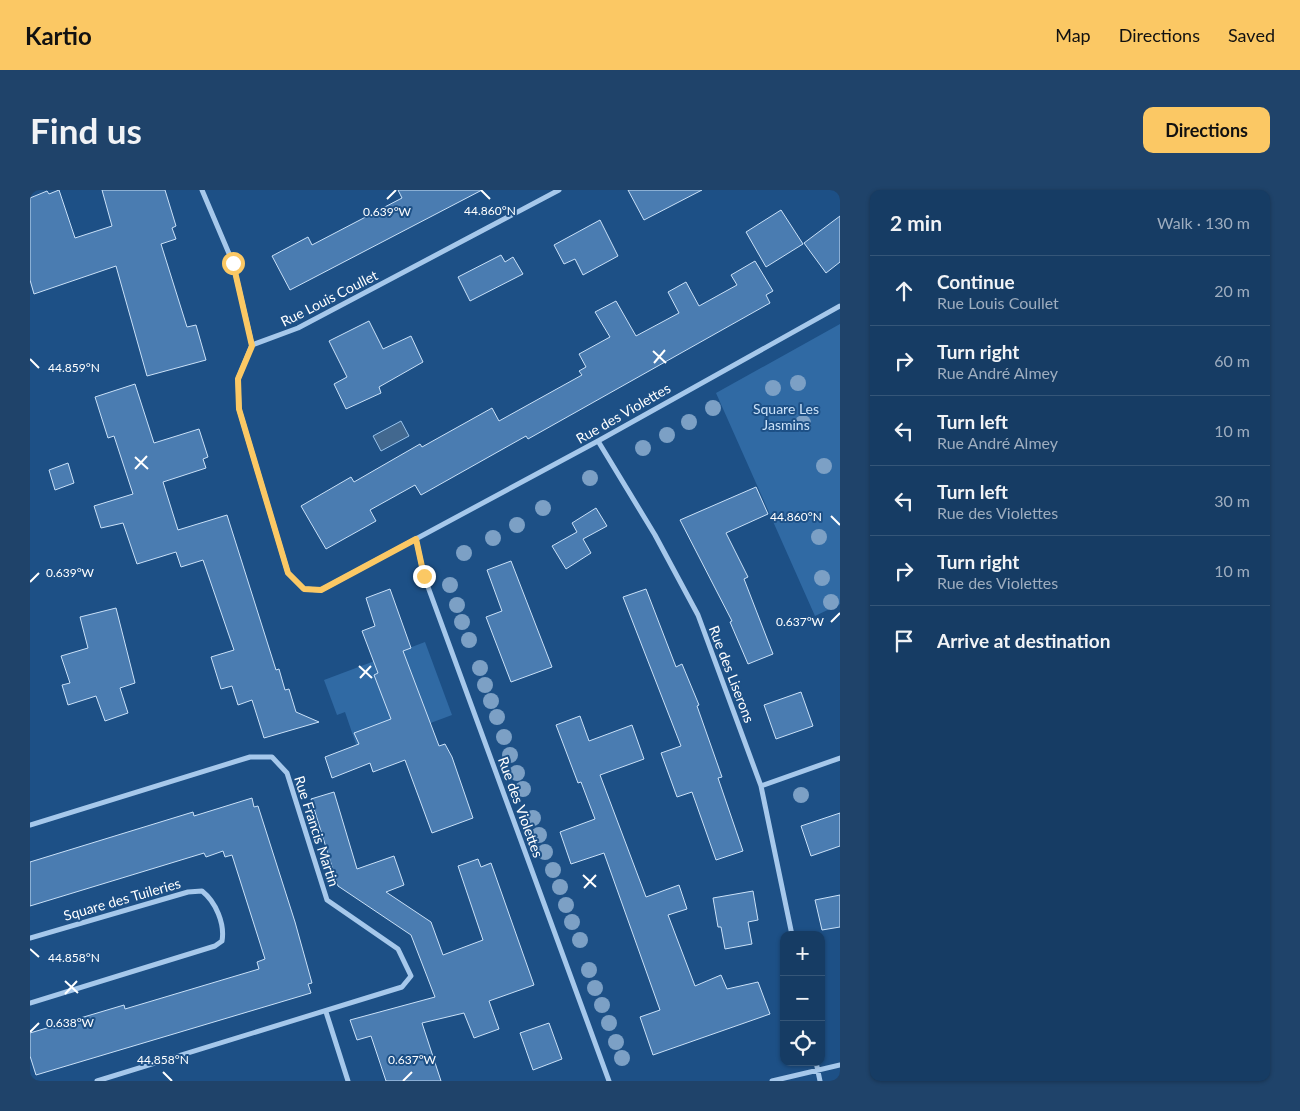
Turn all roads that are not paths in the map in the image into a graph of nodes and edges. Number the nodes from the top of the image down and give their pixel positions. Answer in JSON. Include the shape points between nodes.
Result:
{"nodes":[{"id":1,"x":202,"y":190,"type":"edge"},
{"id":2,"x":559,"y":190,"type":"edge"},
{"id":3,"x":840,"y":306,"type":"edge"},
{"id":4,"x":252,"y":346,"type":"junction"},
{"id":5,"x":598,"y":441,"type":"junction"},
{"id":6,"x":416,"y":539,"type":"junction"},
{"id":7,"x":840,"y":758,"type":"edge"},
{"id":8,"x":761,"y":786,"type":"junction"},
{"id":9,"x":30,"y":825,"type":"edge"},
{"id":10,"x":791,"y":931,"type":"edge"},
{"id":11,"x":30,"y":938,"type":"edge"},
{"id":12,"x":30,"y":1003,"type":"edge"},
{"id":13,"x":326,"y":1012,"type":"junction"},
{"id":14,"x":840,"y":1065,"type":"edge"},
{"id":15,"x":817,"y":1066,"type":"edge"},
{"id":16,"x":818,"y":1070,"type":"junction"},
{"id":17,"x":97,"y":1081,"type":"edge"},
{"id":18,"x":348,"y":1081,"type":"edge"},
{"id":19,"x":609,"y":1081,"type":"edge"},
{"id":20,"x":772,"y":1081,"type":"edge"},
{"id":21,"x":820,"y":1081,"type":"edge"}],
"edges":[{"from":1,"to":4,"type":"street","via":[[233,263]]},
{"from":2,"to":4,"type":"street","name":"Rue Louis Coullet","via":[[298,328]]},
{"from":3,"to":5,"type":"street","name":"Rue des Violettes"},
{"from":4,"to":6,"type":"street","name":"Rue des Violettes","via":[[238,379],[239,409],[288,573],[304,589],[321,590]]},
{"from":5,"to":6,"type":"street","name":"Rue des Violettes"},
{"from":5,"to":8,"type":"street","name":"Rue des Liserons","via":[[655,535],[698,615]]},
{"from":6,"to":19,"type":"street","name":"Rue des Violettes","via":[[424,576]]},
{"from":7,"to":8,"type":"street"},
{"from":8,"to":10,"type":"street","name":"Rue des Liserons"},
{"from":9,"to":13,"type":"street","name":"Rue Francis Martin","via":[[250,757],[272,757],[287,774],[327,900],[398,949],[411,976],[402,987]]},
{"from":11,"to":12,"type":"street","name":"Square des Tuileries","via":[[188,892],[202,891],[212,898],[224,930],[222,941],[215,946]]},
{"from":13,"to":17,"type":"street","name":"Rue Francis Martin"},
{"from":13,"to":18,"type":"street"},
{"from":14,"to":16,"type":"street"},
{"from":15,"to":16,"type":"street"},
{"from":16,"to":20,"type":"street"},
{"from":16,"to":21,"type":"street"}]}
